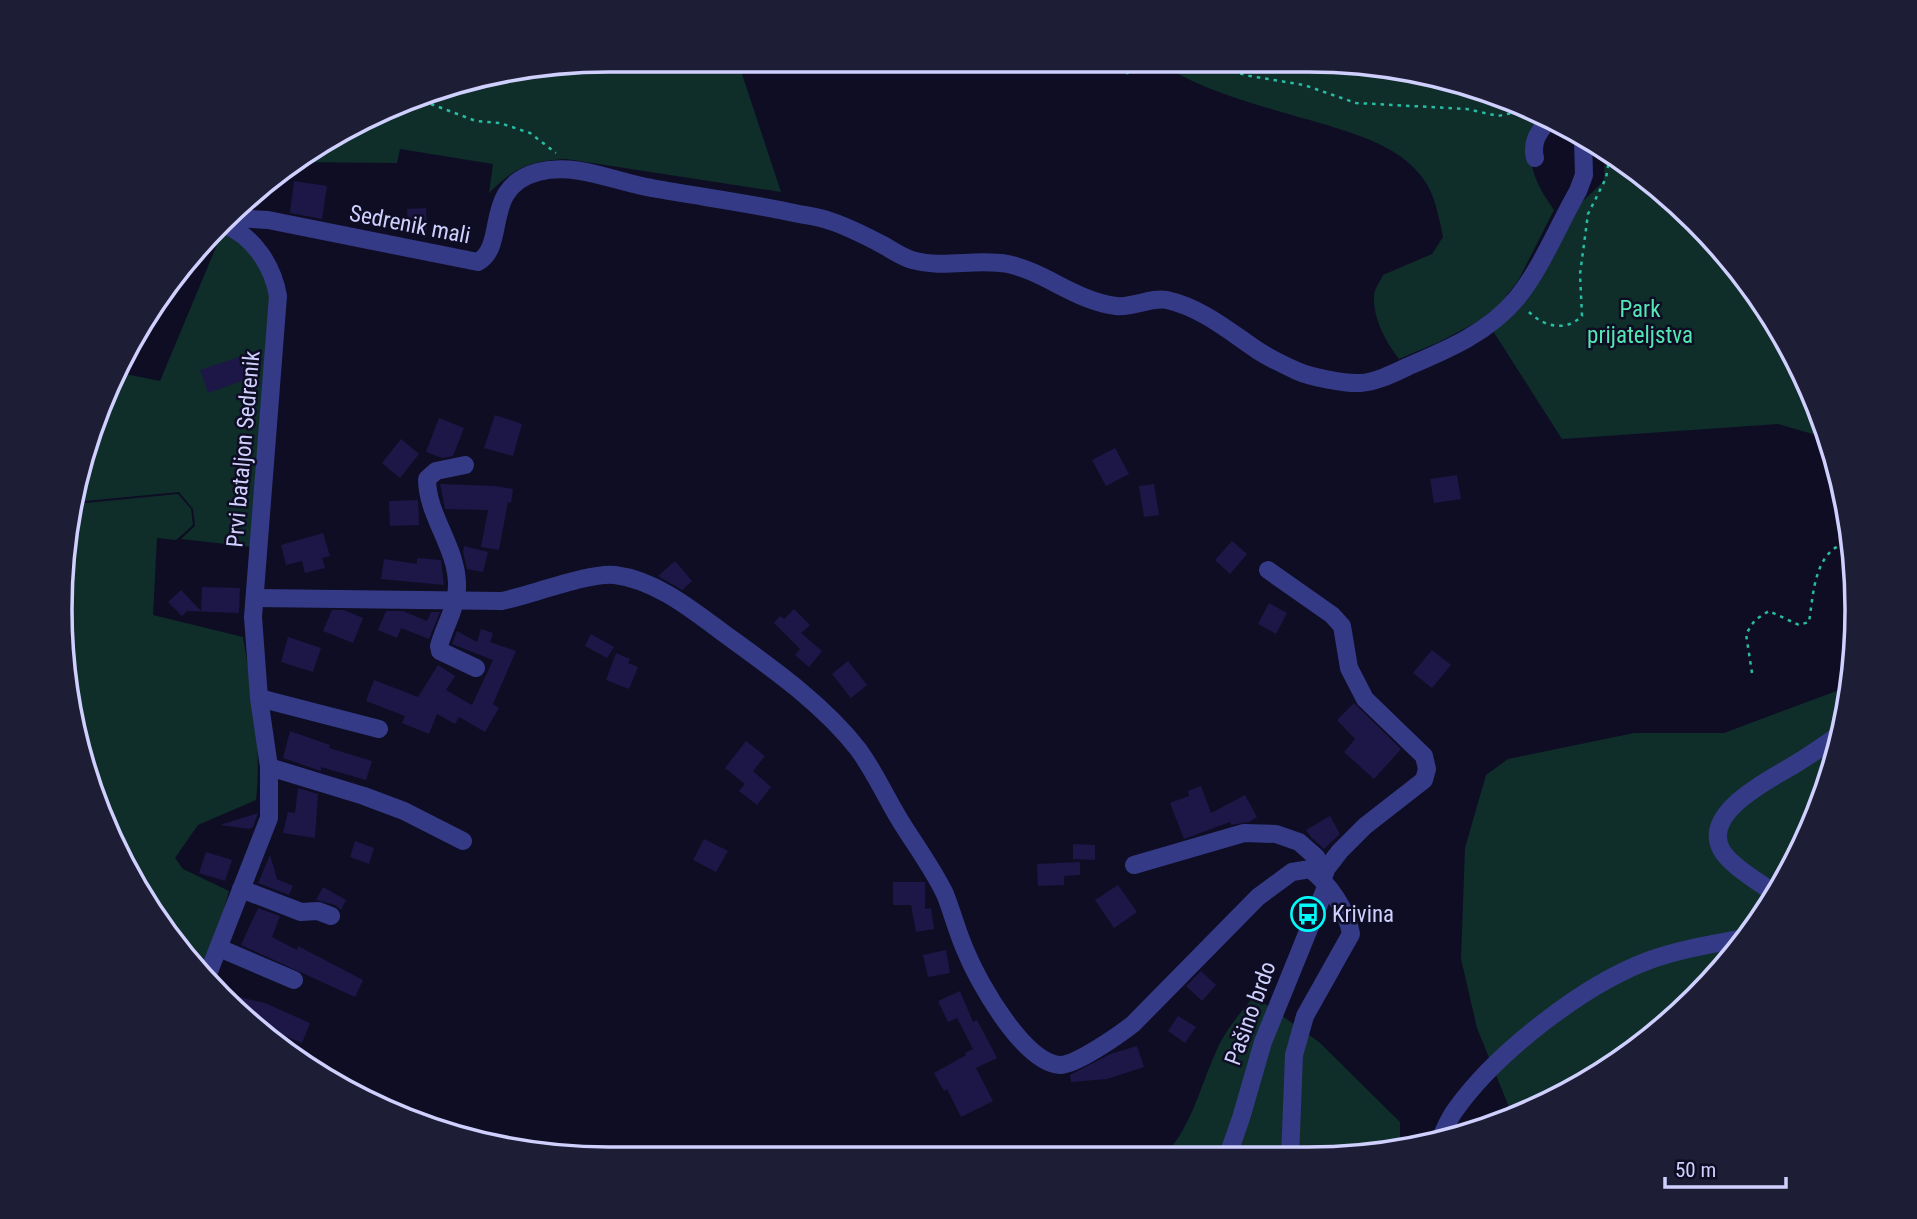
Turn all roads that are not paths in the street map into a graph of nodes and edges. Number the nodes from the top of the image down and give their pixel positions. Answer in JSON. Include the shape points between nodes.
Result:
{"nodes":[{"id":1,"x":1543,"y":126,"type":"edge"},
{"id":2,"x":1583,"y":148,"type":"edge"},
{"id":3,"x":1535,"y":158,"type":"dead end"},
{"id":4,"x":241,"y":218,"type":"edge"},
{"id":5,"x":231,"y":227,"type":"edge"},
{"id":6,"x":465,"y":465,"type":"dead end"},
{"id":7,"x":1268,"y":570,"type":"dead end"},
{"id":8,"x":256,"y":598,"type":"junction"},
{"id":9,"x":455,"y":600,"type":"junction"},
{"id":10,"x":476,"y":668,"type":"dead end"},
{"id":11,"x":259,"y":698,"type":"junction"},
{"id":12,"x":379,"y":729,"type":"dead end"},
{"id":13,"x":1829,"y":741,"type":"edge"},
{"id":14,"x":269,"y":766,"type":"junction"},
{"id":15,"x":463,"y":841,"type":"dead end"},
{"id":16,"x":1134,"y":865,"type":"dead end"},
{"id":17,"x":1324,"y":879,"type":"junction"},
{"id":18,"x":241,"y":888,"type":"junction"},
{"id":19,"x":1767,"y":888,"type":"edge"},
{"id":20,"x":331,"y":916,"type":"dead end"},
{"id":21,"x":1731,"y":941,"type":"edge"},
{"id":22,"x":219,"y":948,"type":"junction"},
{"id":23,"x":210,"y":969,"type":"edge"},
{"id":24,"x":294,"y":980,"type":"dead end"},
{"id":25,"x":1445,"y":1129,"type":"edge"},
{"id":26,"x":1231,"y":1147,"type":"edge"},
{"id":27,"x":1290,"y":1147,"type":"edge"}],
"edges":[{"from":1,"to":3,"type":"street","via":[[1535,137]]},
{"from":2,"to":4,"type":"street","name":"Sedrenik mali","via":[[1584,175],[1578,191],[1516,300],[1494,322],[1463,341],[1385,377],[1360,383],[1301,373],[1259,352],[1202,313],[1168,300],[1134,306],[1100,303],[1012,265],[926,263],[908,259],[827,220],[625,183],[598,174],[563,169],[536,173],[514,185],[500,202],[491,250],[478,262]]},
{"from":5,"to":8,"type":"street","name":"Prvi bataljon Sedrenik","via":[[268,262],[278,296]]},
{"from":6,"to":9,"type":"street","via":[[436,471],[427,478],[427,491],[451,555],[457,582]]},
{"from":7,"to":17,"type":"street","name":"Pašino brdo","via":[[1342,626],[1349,668],[1364,699],[1424,756],[1427,769],[1424,780],[1340,852]]},
{"from":8,"to":9,"type":"street"},
{"from":8,"to":11,"type":"street","name":"Prvi bataljon Sedrenik","via":[[253,617]]},
{"from":9,"to":10,"type":"street","via":[[440,651]]},
{"from":9,"to":17,"type":"street","via":[[502,601],[613,575],[674,599],[770,666],[858,749],[944,894],[987,993],[1028,1048],[1060,1065],[1111,1041],[1133,1024],[1280,880],[1310,869]]},
{"from":11,"to":12,"type":"street"},
{"from":11,"to":14,"type":"street","name":"Prvi bataljon Sedrenik"},
{"from":13,"to":19,"type":"street","via":[[1745,795],[1720,825],[1721,849]]},
{"from":14,"to":15,"type":"street","via":[[376,800]]},
{"from":14,"to":18,"type":"street","name":"Prvi bataljon Sedrenik","via":[[269,818]]},
{"from":16,"to":17,"type":"street","via":[[1244,833],[1276,834],[1299,842],[1316,857]]},
{"from":17,"to":26,"type":"street","name":"Pašino brdo","via":[[1263,1042]]},
{"from":17,"to":27,"type":"street","via":[[1351,934],[1305,1016],[1294,1055]]},
{"from":18,"to":20,"type":"street","via":[[301,912]]},
{"from":18,"to":22,"type":"street","name":"Prvi bataljon Sedrenik"},
{"from":21,"to":25,"type":"street","via":[[1650,960],[1602,982],[1541,1025],[1494,1066],[1455,1110]]},
{"from":22,"to":23,"type":"street","name":"Prvi bataljon Sedrenik"},
{"from":22,"to":24,"type":"street"}]}
